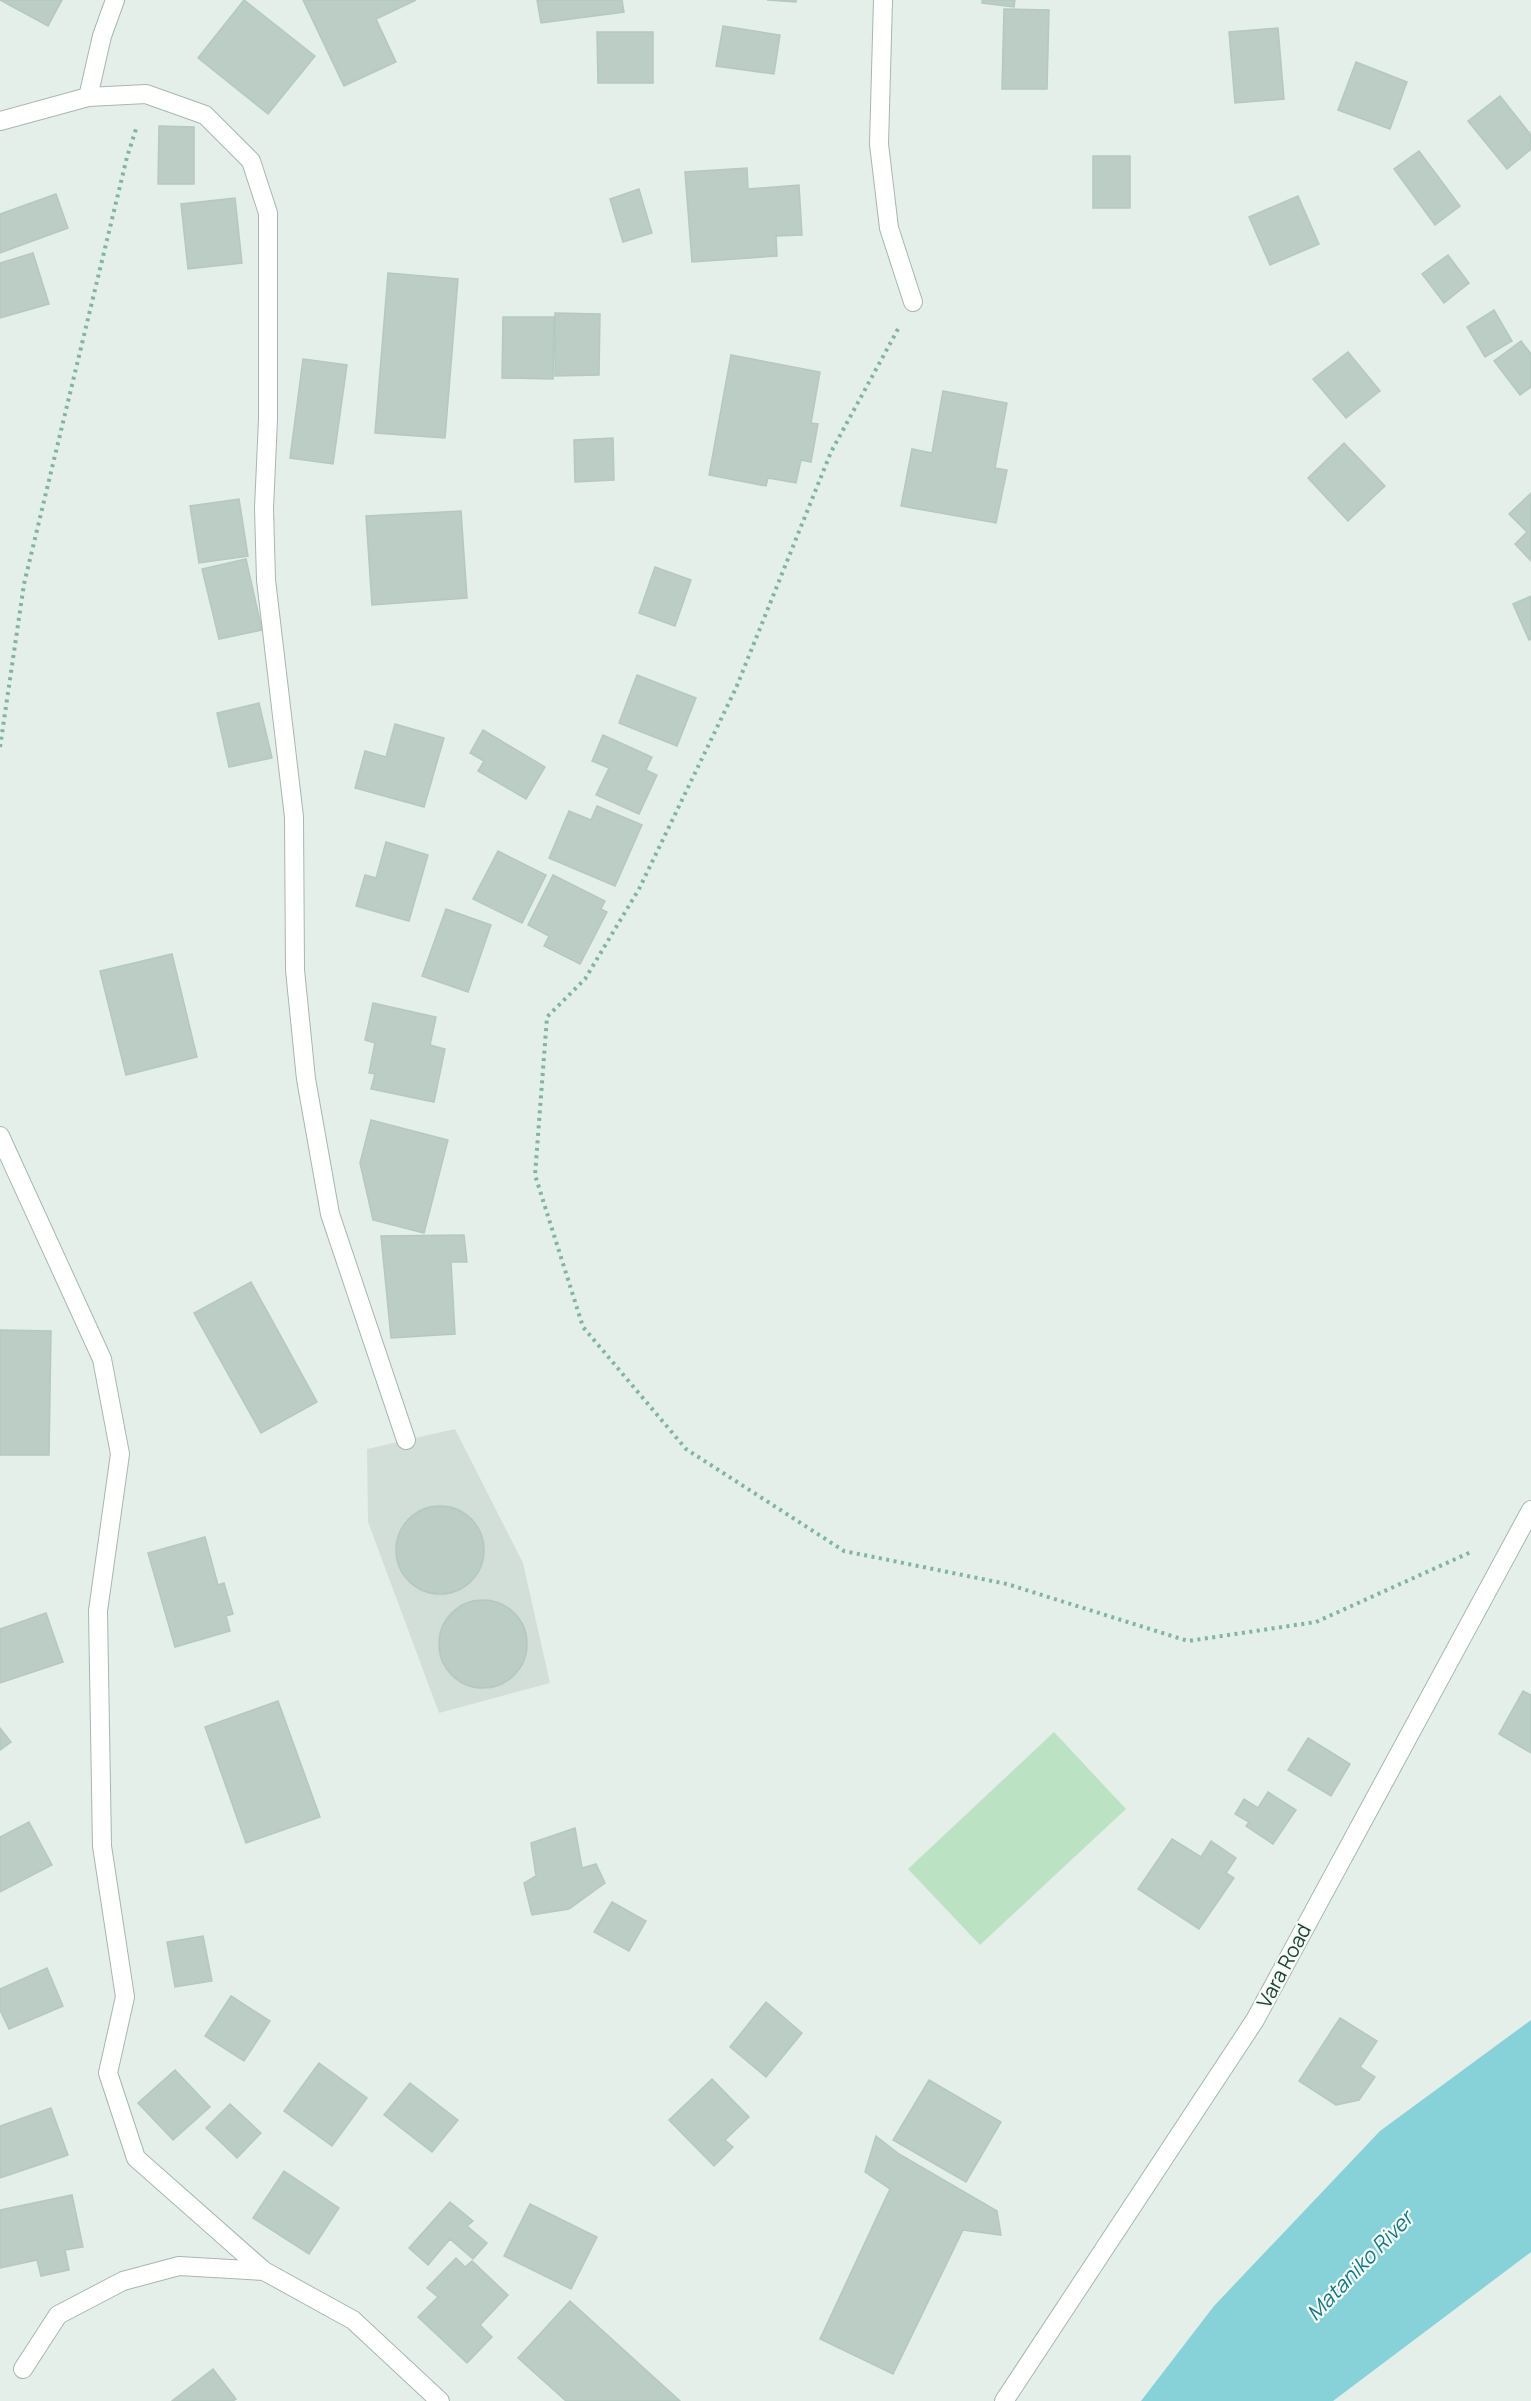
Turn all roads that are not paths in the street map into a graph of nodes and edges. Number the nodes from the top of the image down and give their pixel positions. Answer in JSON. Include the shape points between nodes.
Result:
{"nodes":[{"id":1,"x":115,"y":0,"type":"edge"},
{"id":2,"x":883,"y":0,"type":"edge"},
{"id":3,"x":88,"y":97,"type":"junction"},
{"id":4,"x":0,"y":122,"type":"edge"},
{"id":5,"x":913,"y":302,"type":"road end"},
{"id":6,"x":0,"y":1136,"type":"edge"},
{"id":7,"x":406,"y":1440,"type":"dead end"},
{"id":8,"x":1531,"y":1510,"type":"edge"},
{"id":9,"x":264,"y":2271,"type":"junction"},
{"id":10,"x":23,"y":2369,"type":"dead end"},
{"id":11,"x":440,"y":2401,"type":"edge"},
{"id":12,"x":1004,"y":2401,"type":"edge"}],
"edges":[{"from":1,"to":3,"type":"street"},
{"from":2,"to":5,"type":"street","via":[[879,144],[889,228]]},
{"from":3,"to":4,"type":"street"},
{"from":3,"to":7,"type":"street","via":[[146,94],[205,115],[251,161],[268,213],[266,580],[294,817],[295,970],[306,1079],[330,1214]]},
{"from":6,"to":9,"type":"street","via":[[102,1359],[120,1454],[98,1611],[102,1846],[125,1997],[108,2073],[136,2158]]},
{"from":8,"to":12,"type":"street","name":"Vara Road","via":[[1255,2020]]},
{"from":9,"to":10,"type":"street","via":[[179,2266],[123,2281],[58,2315]]},
{"from":9,"to":11,"type":"street","via":[[353,2320]]}]}
